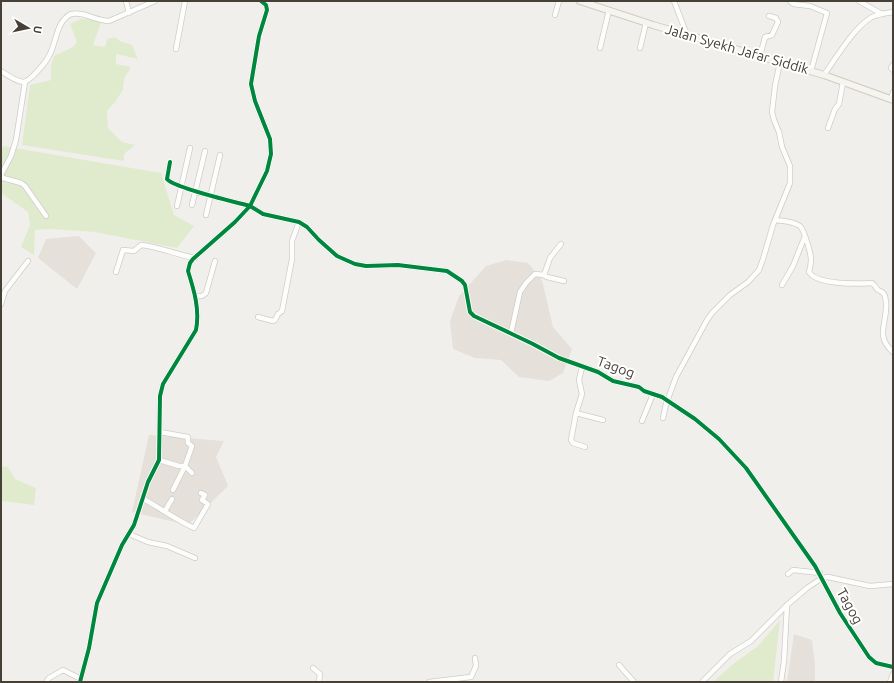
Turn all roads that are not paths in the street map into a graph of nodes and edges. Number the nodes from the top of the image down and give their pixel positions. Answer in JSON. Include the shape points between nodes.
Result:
{"nodes":[{"id":1,"x":126,"y":1,"type":"edge"},
{"id":2,"x":139,"y":1,"type":"edge"},
{"id":3,"x":155,"y":1,"type":"edge"},
{"id":4,"x":185,"y":1,"type":"edge"},
{"id":5,"x":261,"y":1,"type":"edge"},
{"id":6,"x":559,"y":1,"type":"edge"},
{"id":7,"x":581,"y":1,"type":"edge"},
{"id":8,"x":674,"y":1,"type":"edge"},
{"id":9,"x":790,"y":1,"type":"edge"},
{"id":10,"x":859,"y":1,"type":"edge"},
{"id":11,"x":811,"y":4,"type":"edge"},
{"id":12,"x":141,"y":8,"type":"junction"},
{"id":13,"x":609,"y":10,"type":"junction"},
{"id":14,"x":893,"y":12,"type":"edge"},
{"id":15,"x":129,"y":13,"type":"junction"},
{"id":16,"x":882,"y":14,"type":"junction"},
{"id":17,"x":555,"y":15,"type":"dead end"},
{"id":18,"x":769,"y":16,"type":"dead end"},
{"id":19,"x":646,"y":23,"type":"junction"},
{"id":20,"x":687,"y":35,"type":"junction"},
{"id":21,"x":600,"y":48,"type":"dead end"},
{"id":22,"x":640,"y":48,"type":"dead end"},
{"id":23,"x":176,"y":49,"type":"dead end"},
{"id":24,"x":760,"y":56,"type":"junction"},
{"id":25,"x":780,"y":62,"type":"junction"},
{"id":26,"x":893,"y":65,"type":"edge"},
{"id":27,"x":893,"y":70,"type":"edge"},
{"id":28,"x":1,"y":71,"type":"edge"},
{"id":29,"x":811,"y":71,"type":"junction"},
{"id":30,"x":824,"y":75,"type":"junction"},
{"id":31,"x":25,"y":82,"type":"junction"},
{"id":32,"x":843,"y":82,"type":"junction"},
{"id":33,"x":893,"y":92,"type":"edge"},
{"id":34,"x":892,"y":100,"type":"edge"},
{"id":35,"x":828,"y":128,"type":"dead end"},
{"id":36,"x":190,"y":148,"type":"dead end"},
{"id":37,"x":205,"y":151,"type":"dead end"},
{"id":38,"x":220,"y":155,"type":"dead end"},
{"id":39,"x":170,"y":162,"type":"dead end"},
{"id":40,"x":1,"y":175,"type":"edge"},
{"id":41,"x":181,"y":188,"type":"junction"},
{"id":42,"x":195,"y":191,"type":"junction"},
{"id":43,"x":210,"y":195,"type":"junction"},
{"id":44,"x":192,"y":205,"type":"dead end"},
{"id":45,"x":177,"y":206,"type":"dead end"},
{"id":46,"x":250,"y":206,"type":"junction"},
{"id":47,"x":206,"y":215,"type":"dead end"},
{"id":48,"x":46,"y":216,"type":"dead end"},
{"id":49,"x":775,"y":220,"type":"junction"},
{"id":50,"x":299,"y":222,"type":"junction"},
{"id":51,"x":805,"y":236,"type":"junction"},
{"id":52,"x":561,"y":244,"type":"dead end"},
{"id":53,"x":195,"y":258,"type":"junction"},
{"id":54,"x":28,"y":261,"type":"dead end"},
{"id":55,"x":215,"y":261,"type":"dead end"},
{"id":56,"x":116,"y":272,"type":"dead end"},
{"id":57,"x":543,"y":275,"type":"junction"},
{"id":58,"x":564,"y":281,"type":"dead end"},
{"id":59,"x":782,"y":284,"type":"dead end"},
{"id":60,"x":195,"y":296,"type":"junction"},
{"id":61,"x":1,"y":304,"type":"edge"},
{"id":62,"x":258,"y":317,"type":"dead end"},
{"id":63,"x":511,"y":334,"type":"junction"},
{"id":64,"x":893,"y":352,"type":"edge"},
{"id":65,"x":582,"y":367,"type":"junction"},
{"id":66,"x":653,"y":394,"type":"junction"},
{"id":67,"x":667,"y":401,"type":"junction"},
{"id":68,"x":576,"y":413,"type":"junction"},
{"id":69,"x":663,"y":418,"type":"dead end"},
{"id":70,"x":603,"y":420,"type":"dead end"},
{"id":71,"x":642,"y":421,"type":"dead end"},
{"id":72,"x":160,"y":432,"type":"junction"},
{"id":73,"x":585,"y":447,"type":"dead end"},
{"id":74,"x":159,"y":460,"type":"junction"},
{"id":75,"x":185,"y":466,"type":"junction"},
{"id":76,"x":192,"y":473,"type":"dead end"},
{"id":77,"x":173,"y":490,"type":"dead end"},
{"id":78,"x":201,"y":493,"type":"dead end"},
{"id":79,"x":142,"y":498,"type":"junction"},
{"id":80,"x":172,"y":499,"type":"dead end"},
{"id":81,"x":165,"y":511,"type":"junction"},
{"id":82,"x":129,"y":534,"type":"junction"},
{"id":83,"x":195,"y":558,"type":"dead end"},
{"id":84,"x":788,"y":574,"type":"dead end"},
{"id":85,"x":821,"y":576,"type":"junction"},
{"id":86,"x":893,"y":584,"type":"edge"},
{"id":87,"x":788,"y":605,"type":"junction"},
{"id":88,"x":475,"y":658,"type":"dead end"},
{"id":89,"x":619,"y":665,"type":"dead end"},
{"id":90,"x":893,"y":667,"type":"edge"},
{"id":91,"x":313,"y":668,"type":"dead end"},
{"id":92,"x":893,"y":674,"type":"edge"},
{"id":93,"x":81,"y":680,"type":"edge"},
{"id":94,"x":468,"y":680,"type":"edge"},
{"id":95,"x":46,"y":682,"type":"edge"},
{"id":96,"x":319,"y":682,"type":"edge"},
{"id":97,"x":429,"y":682,"type":"edge"},
{"id":98,"x":634,"y":682,"type":"edge"},
{"id":99,"x":702,"y":682,"type":"edge"},
{"id":100,"x":781,"y":682,"type":"edge"},
{"id":101,"x":890,"y":682,"type":"edge"}],
"edges":[{"from":1,"to":15,"type":"street"},
{"from":2,"to":12,"type":"street"},
{"from":3,"to":12,"type":"street"},
{"from":4,"to":23,"type":"street"},
{"from":5,"to":46,"type":"street","via":[[267,10],[259,36],[251,84],[270,139],[271,154],[268,171]]},
{"from":6,"to":17,"type":"street"},
{"from":7,"to":13,"type":"main road","name":"Jalan Syekh Jafar Siddik"},
{"from":8,"to":20,"type":"street"},
{"from":9,"to":11,"type":"street","via":[[793,4]]},
{"from":10,"to":16,"type":"street"},
{"from":11,"to":29,"type":"street","via":[[827,13]]},
{"from":12,"to":15,"type":"street"},
{"from":13,"to":19,"type":"main road","name":"Jalan Syekh Jafar Siddik"},
{"from":13,"to":21,"type":"street"},
{"from":14,"to":16,"type":"street"},
{"from":15,"to":31,"type":"street","via":[[106,21],[74,13],[68,15],[57,31],[50,54],[30,80]]},
{"from":16,"to":30,"type":"street","via":[[868,19],[858,29]]},
{"from":18,"to":24,"type":"street","via":[[776,18],[778,22],[772,35],[765,37]]},
{"from":19,"to":20,"type":"main road","name":"Jalan Syekh Jafar Siddik"},
{"from":19,"to":22,"type":"street"},
{"from":20,"to":24,"type":"main road","name":"Jalan Syekh Jafar Siddik"},
{"from":24,"to":25,"type":"main road","name":"Jalan Syekh Jafar Siddik"},
{"from":25,"to":29,"type":"main road","name":"Jalan Syekh Jafar Siddik"},
{"from":25,"to":49,"type":"street","via":[[772,112],[791,173],[787,192]]},
{"from":26,"to":27,"type":"street"},
{"from":28,"to":31,"type":"street"},
{"from":29,"to":30,"type":"main road","name":"Jalan Syekh Jafar Siddik"},
{"from":30,"to":32,"type":"main road","name":"Jalan Syekh Jafar Siddik"},
{"from":31,"to":40,"type":"street","via":[[16,140]]},
{"from":32,"to":34,"type":"main road","name":"Jalan Syekh Jafar Siddik"},
{"from":32,"to":35,"type":"street","via":[[839,104]]},
{"from":33,"to":34,"type":"street"},
{"from":36,"to":41,"type":"street"},
{"from":37,"to":42,"type":"street"},
{"from":38,"to":43,"type":"street"},
{"from":39,"to":41,"type":"street","via":[[167,179]]},
{"from":40,"to":48,"type":"street","via":[[25,186]]},
{"from":41,"to":42,"type":"street"},
{"from":41,"to":45,"type":"street"},
{"from":42,"to":43,"type":"street"},
{"from":42,"to":44,"type":"street"},
{"from":43,"to":46,"type":"street"},
{"from":43,"to":47,"type":"street"},
{"from":46,"to":50,"type":"street","via":[[264,214]]},
{"from":46,"to":53,"type":"street"},
{"from":49,"to":51,"type":"street","via":[[799,226]]},
{"from":49,"to":67,"type":"street","via":[[759,270],[712,313],[676,377]]},
{"from":50,"to":62,"type":"street","via":[[292,241],[292,259],[282,311],[275,320]]},
{"from":50,"to":63,"type":"street","name":"Tagog","via":[[336,256],[355,264],[398,265],[447,271],[465,285],[472,314]]},
{"from":51,"to":59,"type":"street","via":[[793,266]]},
{"from":51,"to":64,"type":"street","via":[[811,259],[809,272],[812,276],[839,283],[872,283],[883,293],[886,311],[882,334]]},
{"from":52,"to":57,"type":"street","via":[[550,258]]},
{"from":53,"to":56,"type":"street","via":[[141,245],[134,251],[122,250]]},
{"from":53,"to":60,"type":"street","via":[[190,263],[188,271]]},
{"from":54,"to":61,"type":"street","via":[[5,291]]},
{"from":55,"to":60,"type":"street","via":[[206,293]]},
{"from":57,"to":58,"type":"street"},
{"from":57,"to":63,"type":"street","via":[[535,274],[522,288]]},
{"from":60,"to":72,"type":"street","via":[[198,316],[196,330],[163,384],[160,396]]},
{"from":63,"to":65,"type":"street","name":"Tagog"},
{"from":65,"to":66,"type":"street","name":"Tagog","via":[[598,372],[613,381],[639,387]]},
{"from":65,"to":68,"type":"street","via":[[579,380],[582,394]]},
{"from":66,"to":67,"type":"street","name":"Tagog"},
{"from":66,"to":71,"type":"street"},
{"from":67,"to":69,"type":"street"},
{"from":67,"to":85,"type":"street","name":"Tagog","via":[[714,435],[740,460]]},
{"from":68,"to":70,"type":"street"},
{"from":68,"to":73,"type":"street","via":[[572,442]]},
{"from":72,"to":74,"type":"street"},
{"from":72,"to":75,"type":"street","via":[[189,437],[188,443],[192,448]]},
{"from":74,"to":75,"type":"street"},
{"from":74,"to":79,"type":"street"},
{"from":75,"to":76,"type":"street"},
{"from":75,"to":77,"type":"street"},
{"from":78,"to":81,"type":"street","via":[[205,495],[202,500],[208,504],[194,528],[171,517]]},
{"from":79,"to":81,"type":"street"},
{"from":79,"to":82,"type":"street"},
{"from":80,"to":81,"type":"street"},
{"from":82,"to":83,"type":"street"},
{"from":82,"to":93,"type":"street","via":[[97,603]]},
{"from":84,"to":85,"type":"street","via":[[794,570]]},
{"from":85,"to":86,"type":"street","via":[[870,586]]},
{"from":85,"to":87,"type":"street"},
{"from":85,"to":90,"type":"street","name":"Tagog","via":[[840,613],[869,656],[876,663]]},
{"from":87,"to":99,"type":"street","via":[[751,641],[730,654]]},
{"from":87,"to":100,"type":"street"},
{"from":88,"to":94,"type":"street","via":[[475,668]]},
{"from":89,"to":98,"type":"street"},
{"from":91,"to":96,"type":"street","via":[[320,674]]},
{"from":92,"to":101,"type":"street"},
{"from":93,"to":95,"type":"street","via":[[62,670]]},
{"from":94,"to":97,"type":"street"}]}
